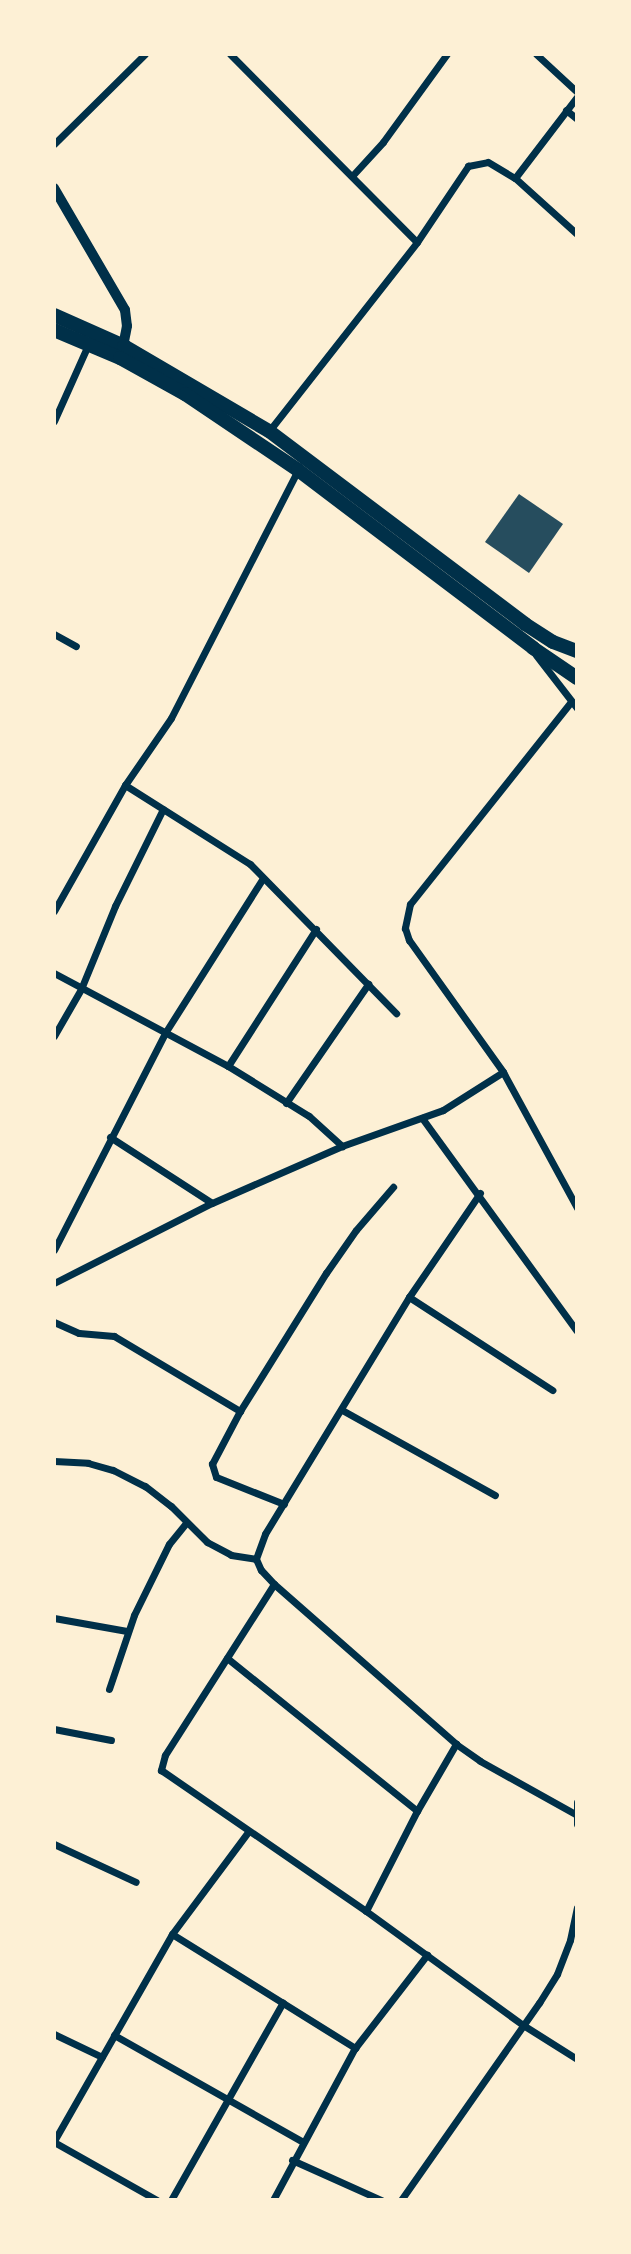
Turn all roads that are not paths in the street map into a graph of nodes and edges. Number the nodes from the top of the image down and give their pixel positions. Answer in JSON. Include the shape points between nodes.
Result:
{"nodes":[{"id":1,"x":145,"y":54,"type":"edge"},
{"id":2,"x":230,"y":54,"type":"edge"},
{"id":3,"x":447,"y":54,"type":"edge"},
{"id":4,"x":536,"y":54,"type":"edge"},
{"id":5,"x":577,"y":95,"type":"edge"},
{"id":6,"x":566,"y":110,"type":"junction"},
{"id":7,"x":577,"y":119,"type":"edge"},
{"id":8,"x":54,"y":144,"type":"edge"},
{"id":9,"x":352,"y":176,"type":"junction"},
{"id":10,"x":514,"y":178,"type":"junction"},
{"id":11,"x":54,"y":188,"type":"edge"},
{"id":12,"x":577,"y":234,"type":"edge"},
{"id":13,"x":417,"y":242,"type":"junction"},
{"id":14,"x":54,"y":315,"type":"edge"},
{"id":15,"x":54,"y":330,"type":"edge"},
{"id":16,"x":89,"y":344,"type":"junction"},
{"id":17,"x":122,"y":352,"type":"junction"},
{"id":18,"x":54,"y":421,"type":"edge"},
{"id":19,"x":269,"y":431,"type":"junction"},
{"id":20,"x":301,"y":464,"type":"junction"},
{"id":21,"x":54,"y":634,"type":"edge"},
{"id":22,"x":76,"y":646,"type":"dead end"},
{"id":23,"x":533,"y":648,"type":"junction"},
{"id":24,"x":577,"y":651,"type":"edge"},
{"id":25,"x":577,"y":678,"type":"edge"},
{"id":26,"x":574,"y":706,"type":"edge"},
{"id":27,"x":125,"y":785,"type":"junction"},
{"id":28,"x":163,"y":809,"type":"junction"},
{"id":29,"x":263,"y":878,"type":"junction"},
{"id":30,"x":54,"y":911,"type":"edge"},
{"id":31,"x":316,"y":929,"type":"junction"},
{"id":32,"x":54,"y":973,"type":"edge"},
{"id":33,"x":368,"y":984,"type":"junction"},
{"id":34,"x":81,"y":989,"type":"junction"},
{"id":35,"x":396,"y":1013,"type":"dead end"},
{"id":36,"x":165,"y":1033,"type":"junction"},
{"id":37,"x":54,"y":1036,"type":"edge"},
{"id":38,"x":228,"y":1066,"type":"junction"},
{"id":39,"x":503,"y":1072,"type":"junction"},
{"id":40,"x":286,"y":1103,"type":"junction"},
{"id":41,"x":422,"y":1118,"type":"junction"},
{"id":42,"x":110,"y":1138,"type":"junction"},
{"id":43,"x":342,"y":1146,"type":"junction"},
{"id":44,"x":393,"y":1187,"type":"dead end"},
{"id":45,"x":480,"y":1194,"type":"junction"},
{"id":46,"x":212,"y":1203,"type":"junction"},
{"id":47,"x":577,"y":1208,"type":"edge"},
{"id":48,"x":54,"y":1250,"type":"edge"},
{"id":49,"x":54,"y":1283,"type":"edge"},
{"id":50,"x":408,"y":1297,"type":"junction"},
{"id":51,"x":54,"y":1322,"type":"edge"},
{"id":52,"x":577,"y":1331,"type":"edge"},
{"id":53,"x":552,"y":1390,"type":"dead end"},
{"id":54,"x":342,"y":1410,"type":"junction"},
{"id":55,"x":240,"y":1411,"type":"junction"},
{"id":56,"x":54,"y":1461,"type":"edge"},
{"id":57,"x":495,"y":1495,"type":"dead end"},
{"id":58,"x":284,"y":1504,"type":"junction"},
{"id":59,"x":186,"y":1523,"type":"junction"},
{"id":60,"x":256,"y":1559,"type":"junction"},
{"id":61,"x":274,"y":1584,"type":"junction"},
{"id":62,"x":54,"y":1618,"type":"edge"},
{"id":63,"x":127,"y":1631,"type":"junction"},
{"id":64,"x":227,"y":1658,"type":"junction"},
{"id":65,"x":108,"y":1689,"type":"dead end"},
{"id":66,"x":54,"y":1729,"type":"edge"},
{"id":67,"x":111,"y":1740,"type":"dead end"},
{"id":68,"x":456,"y":1744,"type":"junction"},
{"id":69,"x":577,"y":1802,"type":"edge"},
{"id":70,"x":417,"y":1811,"type":"junction"},
{"id":71,"x":576,"y":1815,"type":"edge"},
{"id":72,"x":577,"y":1824,"type":"edge"},
{"id":73,"x":248,"y":1832,"type":"junction"},
{"id":74,"x":54,"y":1844,"type":"edge"},
{"id":75,"x":136,"y":1882,"type":"dead end"},
{"id":76,"x":577,"y":1908,"type":"edge"},
{"id":77,"x":366,"y":1911,"type":"junction"},
{"id":78,"x":172,"y":1934,"type":"junction"},
{"id":79,"x":427,"y":1955,"type":"junction"},
{"id":80,"x":282,"y":2002,"type":"junction"},
{"id":81,"x":523,"y":2025,"type":"junction"},
{"id":82,"x":54,"y":2034,"type":"edge"},
{"id":83,"x":114,"y":2035,"type":"junction"},
{"id":84,"x":355,"y":2048,"type":"junction"},
{"id":85,"x":102,"y":2057,"type":"junction"},
{"id":86,"x":577,"y":2059,"type":"edge"},
{"id":87,"x":226,"y":2098,"type":"junction"},
{"id":88,"x":54,"y":2141,"type":"edge"},
{"id":89,"x":303,"y":2141,"type":"junction"},
{"id":90,"x":292,"y":2160,"type":"junction"},
{"id":91,"x":157,"y":2200,"type":"edge"},
{"id":92,"x":171,"y":2200,"type":"edge"},
{"id":93,"x":273,"y":2200,"type":"edge"},
{"id":94,"x":381,"y":2200,"type":"edge"},
{"id":95,"x":401,"y":2200,"type":"edge"}],
"edges":[{"from":1,"to":8,"type":"street"},
{"from":2,"to":9,"type":"street"},
{"from":3,"to":9,"type":"street","via":[[383,142]]},
{"from":4,"to":5,"type":"street"},
{"from":5,"to":6,"type":"street"},
{"from":6,"to":7,"type":"street"},
{"from":6,"to":10,"type":"street"},
{"from":9,"to":13,"type":"street"},
{"from":10,"to":12,"type":"street"},
{"from":10,"to":13,"type":"street","via":[[488,162],[468,166]]},
{"from":11,"to":17,"type":"street","via":[[125,310]]},
{"from":13,"to":19,"type":"street"},
{"from":14,"to":17,"type":"main road"},
{"from":15,"to":16,"type":"main road"},
{"from":16,"to":17,"type":"main road"},
{"from":16,"to":18,"type":"street"},
{"from":17,"to":19,"type":"main road"},
{"from":17,"to":20,"type":"main road"},
{"from":19,"to":20,"type":"main road"},
{"from":20,"to":23,"type":"main road"},
{"from":20,"to":24,"type":"main road","via":[[525,624]]},
{"from":20,"to":27,"type":"street","via":[[183,697]]},
{"from":21,"to":22,"type":"street"},
{"from":23,"to":25,"type":"main road"},
{"from":23,"to":26,"type":"street"},
{"from":26,"to":39,"type":"street","via":[[443,860],[405,915],[409,940]]},
{"from":27,"to":28,"type":"street"},
{"from":27,"to":30,"type":"street"},
{"from":28,"to":29,"type":"street","via":[[250,864]]},
{"from":28,"to":34,"type":"street"},
{"from":29,"to":31,"type":"street"},
{"from":29,"to":36,"type":"street"},
{"from":31,"to":33,"type":"street"},
{"from":31,"to":38,"type":"street"},
{"from":32,"to":34,"type":"street"},
{"from":33,"to":35,"type":"street"},
{"from":33,"to":40,"type":"street"},
{"from":34,"to":36,"type":"street"},
{"from":34,"to":37,"type":"street"},
{"from":36,"to":38,"type":"street"},
{"from":36,"to":42,"type":"street"},
{"from":38,"to":40,"type":"street"},
{"from":39,"to":41,"type":"street"},
{"from":39,"to":47,"type":"street"},
{"from":40,"to":43,"type":"street","via":[[309,1116]]},
{"from":41,"to":43,"type":"street"},
{"from":41,"to":45,"type":"street"},
{"from":42,"to":46,"type":"street"},
{"from":42,"to":48,"type":"street"},
{"from":43,"to":46,"type":"street"},
{"from":44,"to":55,"type":"street","via":[[326,1273]]},
{"from":45,"to":50,"type":"street"},
{"from":45,"to":52,"type":"street"},
{"from":46,"to":49,"type":"street"},
{"from":50,"to":53,"type":"street"},
{"from":50,"to":54,"type":"street"},
{"from":51,"to":55,"type":"street","via":[[79,1333],[114,1336]]},
{"from":54,"to":57,"type":"street"},
{"from":54,"to":58,"type":"street"},
{"from":55,"to":58,"type":"street","via":[[212,1470],[226,1482]]},
{"from":56,"to":59,"type":"street","via":[[113,1470],[145,1486]]},
{"from":58,"to":60,"type":"street"},
{"from":59,"to":60,"type":"street","via":[[231,1555]]},
{"from":59,"to":63,"type":"street","via":[[169,1544]]},
{"from":60,"to":61,"type":"street"},
{"from":61,"to":64,"type":"street"},
{"from":61,"to":68,"type":"street"},
{"from":62,"to":63,"type":"street"},
{"from":63,"to":65,"type":"street"},
{"from":64,"to":70,"type":"street"},
{"from":64,"to":73,"type":"street","via":[[165,1755],[161,1770]]},
{"from":66,"to":67,"type":"street"},
{"from":68,"to":70,"type":"street"},
{"from":68,"to":71,"type":"street"},
{"from":69,"to":71,"type":"street"},
{"from":70,"to":77,"type":"street"},
{"from":71,"to":72,"type":"street"},
{"from":73,"to":77,"type":"street"},
{"from":73,"to":78,"type":"street"},
{"from":74,"to":75,"type":"street"},
{"from":76,"to":81,"type":"street","via":[[557,1974]]},
{"from":77,"to":79,"type":"street"},
{"from":78,"to":80,"type":"street"},
{"from":78,"to":83,"type":"street"},
{"from":79,"to":81,"type":"street"},
{"from":79,"to":84,"type":"street"},
{"from":80,"to":84,"type":"street"},
{"from":80,"to":87,"type":"street"},
{"from":81,"to":86,"type":"street"},
{"from":81,"to":95,"type":"street"},
{"from":82,"to":85,"type":"street"},
{"from":83,"to":85,"type":"street"},
{"from":83,"to":87,"type":"street"},
{"from":84,"to":89,"type":"street"},
{"from":85,"to":88,"type":"street"},
{"from":87,"to":89,"type":"street"},
{"from":87,"to":92,"type":"street"},
{"from":88,"to":91,"type":"street"},
{"from":89,"to":90,"type":"street"},
{"from":90,"to":93,"type":"street"},
{"from":90,"to":94,"type":"street"}]}
